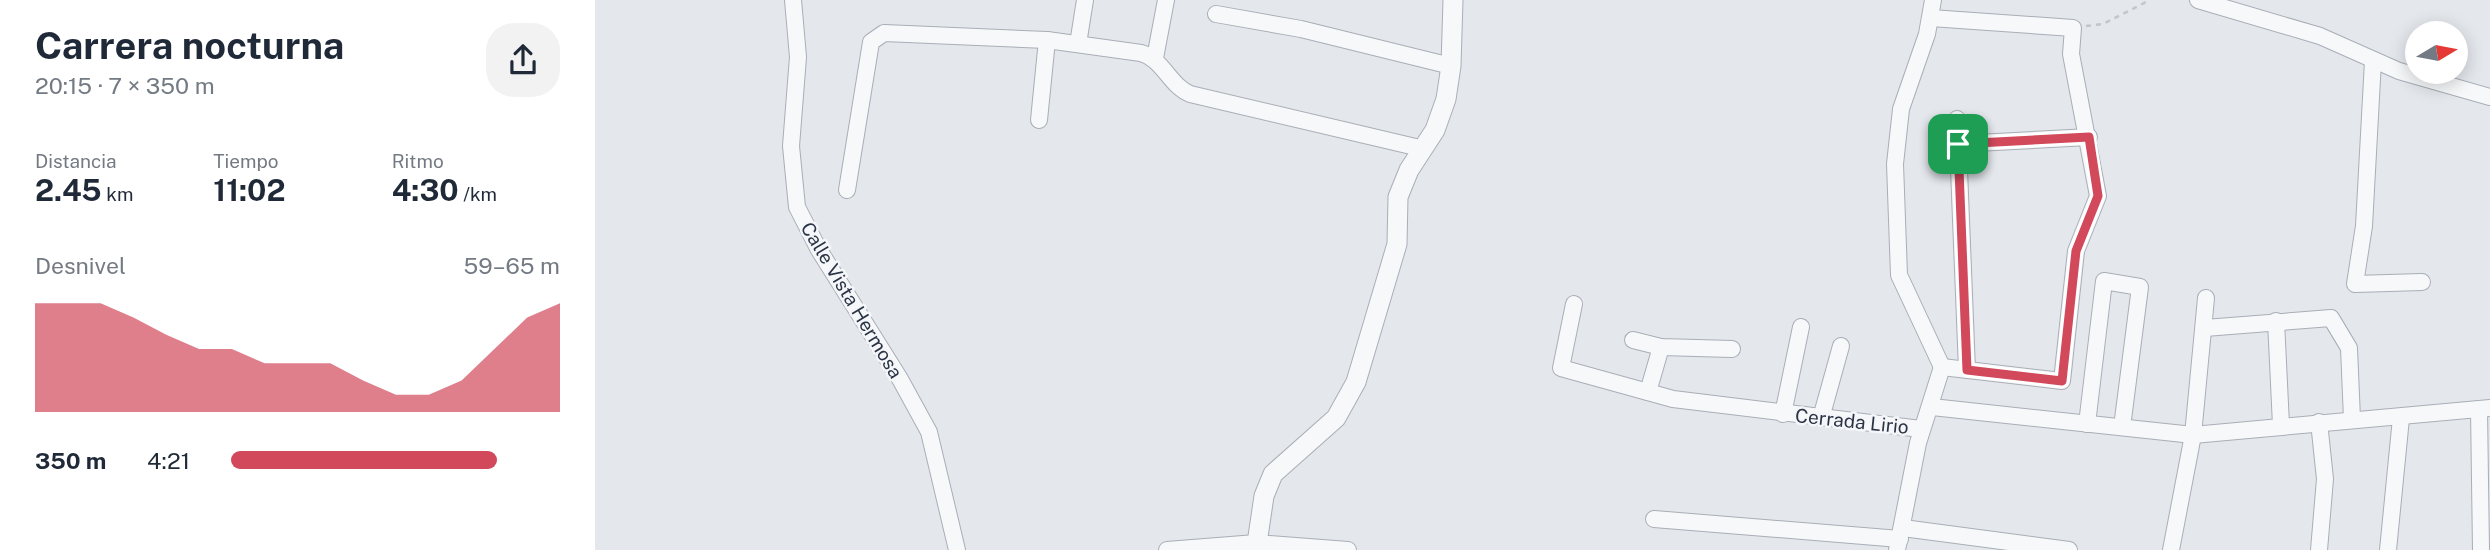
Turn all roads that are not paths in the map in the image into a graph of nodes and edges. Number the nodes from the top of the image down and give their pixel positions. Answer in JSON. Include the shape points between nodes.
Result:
{"nodes":[{"id":1,"x":793,"y":0,"type":"edge"},
{"id":2,"x":1085,"y":0,"type":"edge"},
{"id":3,"x":1166,"y":0,"type":"edge"},
{"id":4,"x":1453,"y":0,"type":"edge"},
{"id":5,"x":1933,"y":0,"type":"edge"},
{"id":6,"x":2198,"y":0,"type":"edge"},
{"id":7,"x":1216,"y":14,"type":"dead end"},
{"id":8,"x":1931,"y":18,"type":"junction"},
{"id":9,"x":1047,"y":40,"type":"junction"},
{"id":10,"x":1078,"y":44,"type":"junction"},
{"id":11,"x":1154,"y":58,"type":"junction"},
{"id":12,"x":2373,"y":61,"type":"junction"},
{"id":13,"x":1451,"y":66,"type":"junction"},
{"id":14,"x":2490,"y":97,"type":"edge"},
{"id":15,"x":1957,"y":119,"type":"dead end"},
{"id":16,"x":1039,"y":120,"type":"dead end"},
{"id":17,"x":2089,"y":137,"type":"junction"},
{"id":18,"x":1958,"y":144,"type":"junction"},
{"id":19,"x":1424,"y":149,"type":"junction"},
{"id":20,"x":848,"y":190,"type":"dead end"},
{"id":21,"x":2421,"y":282,"type":"dead end"},
{"id":22,"x":2206,"y":298,"type":"dead end"},
{"id":23,"x":1574,"y":304,"type":"dead end"},
{"id":24,"x":2276,"y":321,"type":"junction"},
{"id":25,"x":1801,"y":327,"type":"dead end"},
{"id":26,"x":2204,"y":328,"type":"junction"},
{"id":27,"x":1633,"y":340,"type":"dead end"},
{"id":28,"x":1841,"y":346,"type":"dead end"},
{"id":29,"x":1661,"y":347,"type":"junction"},
{"id":30,"x":1732,"y":349,"type":"dead end"},
{"id":31,"x":1942,"y":367,"type":"junction"},
{"id":32,"x":1967,"y":370,"type":"junction"},
{"id":33,"x":1649,"y":393,"type":"junction"},
{"id":34,"x":1932,"y":407,"type":"junction"},
{"id":35,"x":2484,"y":408,"type":"edge"},
{"id":36,"x":1783,"y":414,"type":"junction"},
{"id":37,"x":1821,"y":418,"type":"junction"},
{"id":38,"x":2401,"y":418,"type":"junction"},
{"id":39,"x":2352,"y":419,"type":"junction"},
{"id":40,"x":2319,"y":422,"type":"junction"},
{"id":41,"x":2087,"y":424,"type":"junction"},
{"id":42,"x":2281,"y":425,"type":"junction"},
{"id":43,"x":2122,"y":427,"type":"junction"},
{"id":44,"x":1921,"y":429,"type":"junction"},
{"id":45,"x":2193,"y":435,"type":"junction"},
{"id":46,"x":1654,"y":519,"type":"dead end"},
{"id":47,"x":1900,"y":539,"type":"edge"},
{"id":48,"x":1256,"y":546,"type":"edge"},
{"id":49,"x":957,"y":550,"type":"edge"},
{"id":50,"x":1167,"y":550,"type":"edge"},
{"id":51,"x":1348,"y":550,"type":"edge"},
{"id":52,"x":2069,"y":550,"type":"edge"},
{"id":53,"x":2171,"y":550,"type":"edge"},
{"id":54,"x":2319,"y":550,"type":"edge"},
{"id":55,"x":2388,"y":550,"type":"edge"},
{"id":56,"x":2481,"y":550,"type":"edge"}],
"edges":[{"from":1,"to":49,"type":"street","name":"Calle Vista Hermosa","via":[[798,57],[791,146],[797,207],[929,432]]},
{"from":2,"to":10,"type":"street"},
{"from":3,"to":11,"type":"street"},
{"from":4,"to":13,"type":"street"},
{"from":5,"to":8,"type":"street"},
{"from":6,"to":12,"type":"street","via":[[2320,36]]},
{"from":7,"to":13,"type":"street","via":[[1314,32]]},
{"from":8,"to":17,"type":"street","via":[[2073,27],[2071,54]]},
{"from":8,"to":31,"type":"street","via":[[1901,109],[1895,164],[1899,275]]},
{"from":9,"to":10,"type":"street"},
{"from":9,"to":16,"type":"street"},
{"from":9,"to":20,"type":"street","via":[[877,36],[871,42]]},
{"from":10,"to":11,"type":"street"},
{"from":11,"to":19,"type":"street","via":[[1189,94]]},
{"from":12,"to":14,"type":"street"},
{"from":12,"to":21,"type":"street","via":[[2364,226],[2355,284]]},
{"from":13,"to":19,"type":"street","via":[[1441,116]]},
{"from":15,"to":18,"type":"street"},
{"from":17,"to":18,"type":"street"},
{"from":17,"to":32,"type":"street","via":[[2098,196],[2076,251],[2062,381]]},
{"from":18,"to":32,"type":"street"},
{"from":19,"to":48,"type":"street","via":[[1398,197],[1397,244],[1356,382],[1336,418],[1281,465],[1268,484]]},
{"from":22,"to":26,"type":"street"},
{"from":23,"to":33,"type":"street","name":"Cerrada Lirio","via":[[1561,368]]},
{"from":24,"to":26,"type":"street"},
{"from":24,"to":39,"type":"street","via":[[2330,318],[2349,348]]},
{"from":24,"to":42,"type":"street"},
{"from":25,"to":36,"type":"street","name":"Cerrada Lirio"},
{"from":26,"to":45,"type":"street"},
{"from":27,"to":29,"type":"street"},
{"from":28,"to":37,"type":"street"},
{"from":29,"to":30,"type":"street"},
{"from":29,"to":33,"type":"street"},
{"from":31,"to":32,"type":"street"},
{"from":31,"to":34,"type":"street"},
{"from":33,"to":36,"type":"street","name":"Cerrada Lirio"},
{"from":34,"to":41,"type":"street"},
{"from":34,"to":44,"type":"street"},
{"from":35,"to":38,"type":"street"},
{"from":35,"to":56,"type":"street"},
{"from":36,"to":37,"type":"street","name":"Cerrada Lirio"},
{"from":37,"to":44,"type":"street","name":"Cerrada Lirio"},
{"from":38,"to":39,"type":"street"},
{"from":38,"to":55,"type":"street"},
{"from":39,"to":40,"type":"street"},
{"from":40,"to":42,"type":"street"},
{"from":40,"to":54,"type":"street","via":[[2325,479]]},
{"from":41,"to":43,"type":"street"},
{"from":41,"to":43,"type":"street","via":[[2104,281],[2140,287]]},
{"from":42,"to":45,"type":"street"},
{"from":43,"to":45,"type":"street"},
{"from":44,"to":47,"type":"street"},
{"from":45,"to":53,"type":"street"},
{"from":46,"to":47,"type":"street"},
{"from":47,"to":52,"type":"street"},
{"from":48,"to":50,"type":"street"},
{"from":48,"to":51,"type":"street"}]}
